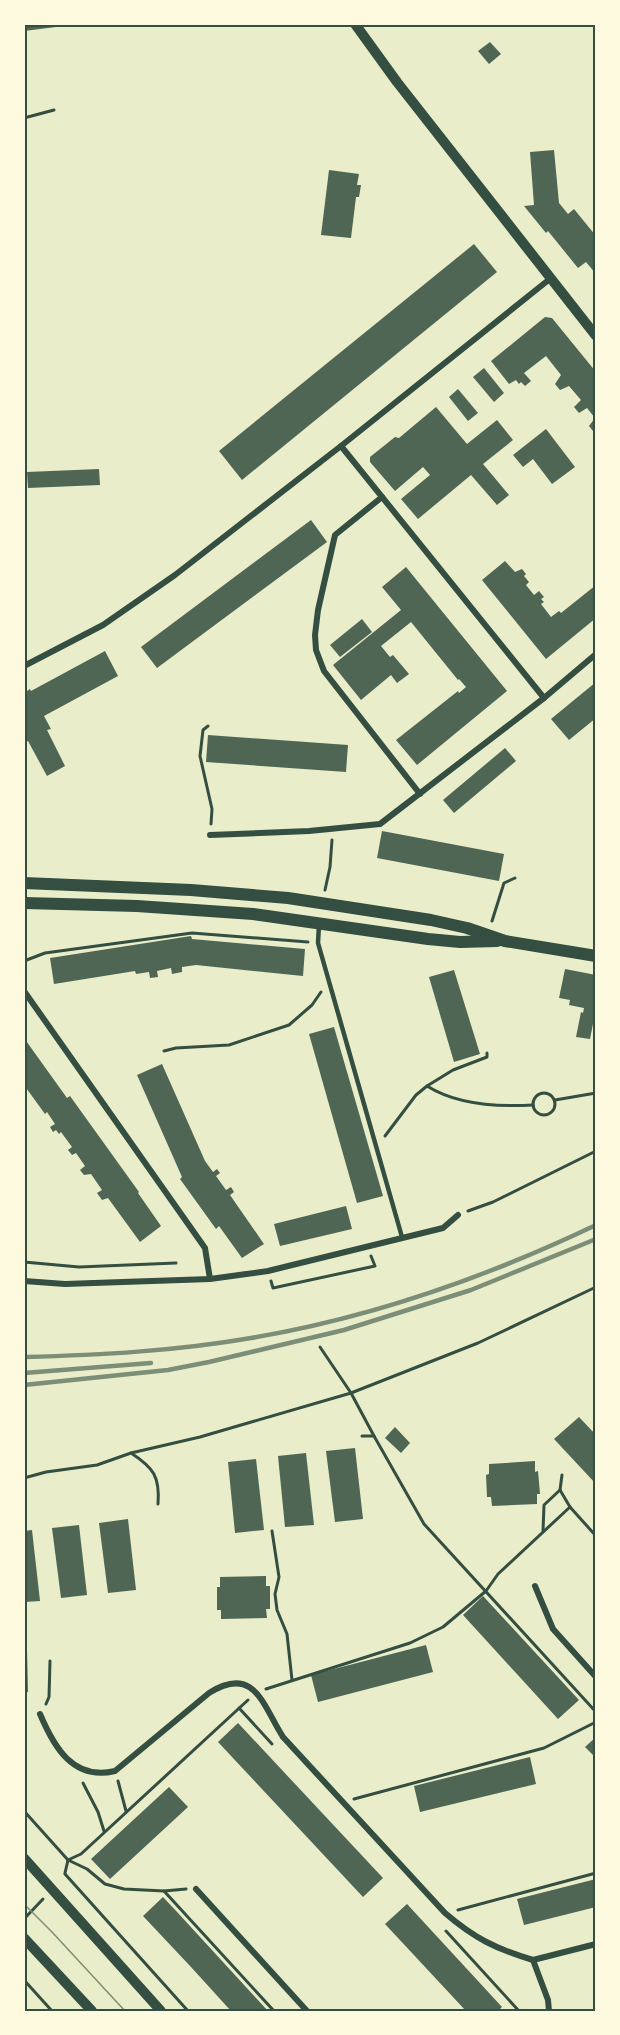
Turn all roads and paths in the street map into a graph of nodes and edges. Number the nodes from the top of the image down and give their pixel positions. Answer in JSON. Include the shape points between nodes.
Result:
{"nodes":[{"id":1,"x":355,"y":24,"type":"edge"},
{"id":2,"x":54,"y":111,"type":"dead end"},
{"id":3,"x":24,"y":118,"type":"edge"},
{"id":4,"x":550,"y":278,"type":"junction"},
{"id":5,"x":596,"y":336,"type":"edge"},
{"id":6,"x":341,"y":446,"type":"junction"},
{"id":7,"x":382,"y":497,"type":"junction"},
{"id":8,"x":596,"y":654,"type":"edge"},
{"id":9,"x":24,"y":666,"type":"edge"},
{"id":10,"x":544,"y":698,"type":"junction"},
{"id":11,"x":208,"y":726,"type":"dead end"},
{"id":12,"x":420,"y":794,"type":"junction"},
{"id":13,"x":333,"y":830,"type":"junction"},
{"id":14,"x":210,"y":835,"type":"joint"},
{"id":15,"x":515,"y":878,"type":"dead end"},
{"id":16,"x":24,"y":883,"type":"edge"},
{"id":17,"x":24,"y":903,"type":"edge"},
{"id":18,"x":322,"y":903,"type":"junction"},
{"id":19,"x":319,"y":922,"type":"junction"},
{"id":20,"x":488,"y":935,"type":"junction"},
{"id":21,"x":505,"y":941,"type":"junction"},
{"id":22,"x":318,"y":943,"type":"junction"},
{"id":23,"x":596,"y":956,"type":"edge"},
{"id":24,"x":24,"y":961,"type":"edge"},
{"id":25,"x":331,"y":985,"type":"junction"},
{"id":26,"x":24,"y":991,"type":"edge"},
{"id":27,"x":164,"y":1050,"type":"dead end"},
{"id":28,"x":487,"y":1053,"type":"dead end"},
{"id":29,"x":427,"y":1086,"type":"junction"},
{"id":30,"x":596,"y":1093,"type":"edge"},
{"id":31,"x":555,"y":1100,"type":"junction"},
{"id":32,"x":533,"y":1105,"type":"junction"},
{"id":33,"x":375,"y":1140,"type":"junction"},
{"id":34,"x":596,"y":1151,"type":"edge"},
{"id":35,"x":458,"y":1215,"type":"joint"},
{"id":36,"x":402,"y":1237,"type":"junction"},
{"id":37,"x":24,"y":1262,"type":"edge"},
{"id":38,"x":177,"y":1263,"type":"dead end"},
{"id":39,"x":375,"y":1266,"type":"dead end"},
{"id":40,"x":210,"y":1279,"type":"junction"},
{"id":41,"x":24,"y":1281,"type":"edge"},
{"id":42,"x":300,"y":1283,"type":"junction"},
{"id":43,"x":596,"y":1287,"type":"edge"},
{"id":44,"x":273,"y":1288,"type":"dead end"},
{"id":45,"x":303,"y":1289,"type":"dead end"},
{"id":46,"x":320,"y":1347,"type":"dead end"},
{"id":47,"x":351,"y":1393,"type":"junction"},
{"id":48,"x":362,"y":1436,"type":"dead end"},
{"id":49,"x":374,"y":1436,"type":"junction"},
{"id":50,"x":131,"y":1453,"type":"junction"},
{"id":51,"x":562,"y":1475,"type":"dead end"},
{"id":52,"x":24,"y":1478,"type":"edge"},
{"id":53,"x":560,"y":1490,"type":"junction"},
{"id":54,"x":158,"y":1504,"type":"dead end"},
{"id":55,"x":570,"y":1508,"type":"junction"},
{"id":56,"x":272,"y":1531,"type":"dead end"},
{"id":57,"x":543,"y":1531,"type":"junction"},
{"id":58,"x":596,"y":1536,"type":"edge"},
{"id":59,"x":535,"y":1586,"type":"dead end"},
{"id":60,"x":486,"y":1590,"type":"junction"},
{"id":61,"x":50,"y":1662,"type":"dead end"},
{"id":62,"x":596,"y":1677,"type":"edge"},
{"id":63,"x":292,"y":1680,"type":"junction"},
{"id":64,"x":257,"y":1692,"type":"junction"},
{"id":65,"x":596,"y":1712,"type":"edge"},
{"id":66,"x":40,"y":1714,"type":"joint"},
{"id":67,"x":596,"y":1722,"type":"edge"},
{"id":68,"x":75,"y":1765,"type":"junction"},
{"id":69,"x":115,"y":1771,"type":"junction"},
{"id":70,"x":344,"y":1803,"type":"junction"},
{"id":71,"x":24,"y":1811,"type":"edge"},
{"id":72,"x":126,"y":1811,"type":"junction"},
{"id":73,"x":104,"y":1832,"type":"junction"},
{"id":74,"x":24,"y":1858,"type":"edge"},
{"id":75,"x":68,"y":1860,"type":"junction"},
{"id":76,"x":596,"y":1873,"type":"edge"},
{"id":77,"x":196,"y":1889,"type":"joint"},
{"id":78,"x":164,"y":1891,"type":"junction"},
{"id":79,"x":445,"y":1913,"type":"junction"},
{"id":80,"x":24,"y":1938,"type":"edge"},
{"id":81,"x":596,"y":1944,"type":"edge"},
{"id":82,"x":533,"y":1960,"type":"junction"},
{"id":83,"x":24,"y":1980,"type":"edge"},
{"id":84,"x":52,"y":2011,"type":"edge"},
{"id":85,"x":92,"y":2011,"type":"edge"},
{"id":86,"x":161,"y":2011,"type":"edge"},
{"id":87,"x":188,"y":2011,"type":"edge"},
{"id":88,"x":274,"y":2011,"type":"edge"},
{"id":89,"x":307,"y":2011,"type":"edge"},
{"id":90,"x":549,"y":2011,"type":"edge"}],
"edges":[{"from":1,"to":4,"type":"street"},
{"from":2,"to":3,"type":"path"},
{"from":4,"to":5,"type":"street"},
{"from":4,"to":6,"type":"street"},
{"from":6,"to":7,"type":"street"},
{"from":6,"to":9,"type":"street","via":[[175,575],[103,625]]},
{"from":7,"to":10,"type":"street"},
{"from":7,"to":12,"type":"street","via":[[335,535],[318,610],[316,650],[324,671]]},
{"from":8,"to":10,"type":"street"},
{"from":10,"to":12,"type":"street"},
{"from":11,"to":14,"type":"path","via":[[203,730],[200,756],[212,809]]},
{"from":12,"to":13,"type":"street","via":[[380,824]]},
{"from":13,"to":14,"type":"street"},
{"from":13,"to":18,"type":"path"},
{"from":15,"to":20,"type":"path","via":[[504,883]]},
{"from":16,"to":18,"type":"main road","via":[[233,892]]},
{"from":17,"to":19,"type":"main road","via":[[188,909]]},
{"from":18,"to":20,"type":"main road","via":[[431,920]]},
{"from":19,"to":21,"type":"main road","via":[[428,939]]},
{"from":19,"to":22,"type":"lane"},
{"from":20,"to":21,"type":"main road"},
{"from":21,"to":23,"type":"main road"},
{"from":22,"to":24,"type":"path","via":[[192,933],[45,953]]},
{"from":22,"to":25,"type":"lane"},
{"from":25,"to":27,"type":"path","via":[[289,1026],[229,1045]]},
{"from":25,"to":33,"type":"lane"},
{"from":26,"to":40,"type":"street","via":[[205,1248]]},
{"from":28,"to":29,"type":"path","via":[[487,1057],[453,1070]]},
{"from":29,"to":32,"type":"path","via":[[474,1103]]},
{"from":29,"to":33,"type":"path","via":[[385,1136]]},
{"from":30,"to":31,"type":"path"},
{"from":31,"to":32,"type":"path","via":[[540,1093]]},
{"from":31,"to":32,"type":"path","via":[[548,1114],[538,1113]]},
{"from":33,"to":36,"type":"lane"},
{"from":34,"to":35,"type":"path"},
{"from":35,"to":36,"type":"street","via":[[443,1228]]},
{"from":36,"to":40,"type":"street","via":[[268,1271]]},
{"from":37,"to":38,"type":"path","via":[[79,1267]]},
{"from":39,"to":42,"type":"path"},
{"from":40,"to":41,"type":"street","via":[[65,1284]]},
{"from":42,"to":44,"type":"path"},
{"from":42,"to":45,"type":"path"},
{"from":43,"to":47,"type":"path","via":[[478,1343]]},
{"from":46,"to":47,"type":"path"},
{"from":47,"to":49,"type":"path"},
{"from":47,"to":50,"type":"path"},
{"from":48,"to":49,"type":"path"},
{"from":49,"to":60,"type":"path","via":[[424,1524]]},
{"from":50,"to":52,"type":"path","via":[[97,1465]]},
{"from":50,"to":54,"type":"path","via":[[154,1472],[159,1486]]},
{"from":51,"to":53,"type":"path"},
{"from":53,"to":55,"type":"path"},
{"from":53,"to":57,"type":"path","via":[[544,1505]]},
{"from":55,"to":57,"type":"path"},
{"from":55,"to":58,"type":"path"},
{"from":56,"to":63,"type":"path","via":[[279,1577],[277,1610],[287,1634]]},
{"from":57,"to":60,"type":"path"},
{"from":59,"to":62,"type":"street","via":[[553,1629]]},
{"from":60,"to":63,"type":"path","via":[[443,1627],[410,1643]]},
{"from":60,"to":65,"type":"path"},
{"from":61,"to":66,"type":"path","via":[[50,1697]]},
{"from":63,"to":64,"type":"path"},
{"from":64,"to":69,"type":"street","via":[[241,1684],[219,1686]]},
{"from":64,"to":70,"type":"street","via":[[283,1737]]},
{"from":64,"to":72,"type":"path"},
{"from":66,"to":68,"type":"street","via":[[57,1747]]},
{"from":67,"to":70,"type":"path","via":[[544,1748]]},
{"from":68,"to":69,"type":"street","via":[[91,1773]]},
{"from":68,"to":73,"type":"path"},
{"from":69,"to":72,"type":"path"},
{"from":70,"to":79,"type":"street"},
{"from":71,"to":75,"type":"path"},
{"from":72,"to":73,"type":"path"},
{"from":73,"to":75,"type":"path","via":[[81,1854]]},
{"from":74,"to":86,"type":"street"},
{"from":75,"to":78,"type":"path","via":[[105,1884]]},
{"from":75,"to":87,"type":"path","via":[[65,1874]]},
{"from":76,"to":79,"type":"path"},
{"from":77,"to":78,"type":"path"},
{"from":77,"to":89,"type":"street"},
{"from":78,"to":88,"type":"path"},
{"from":79,"to":82,"type":"street","via":[[486,1943]]},
{"from":80,"to":85,"type":"street"},
{"from":81,"to":82,"type":"street"},
{"from":82,"to":90,"type":"street"},
{"from":83,"to":84,"type":"path"}]}
